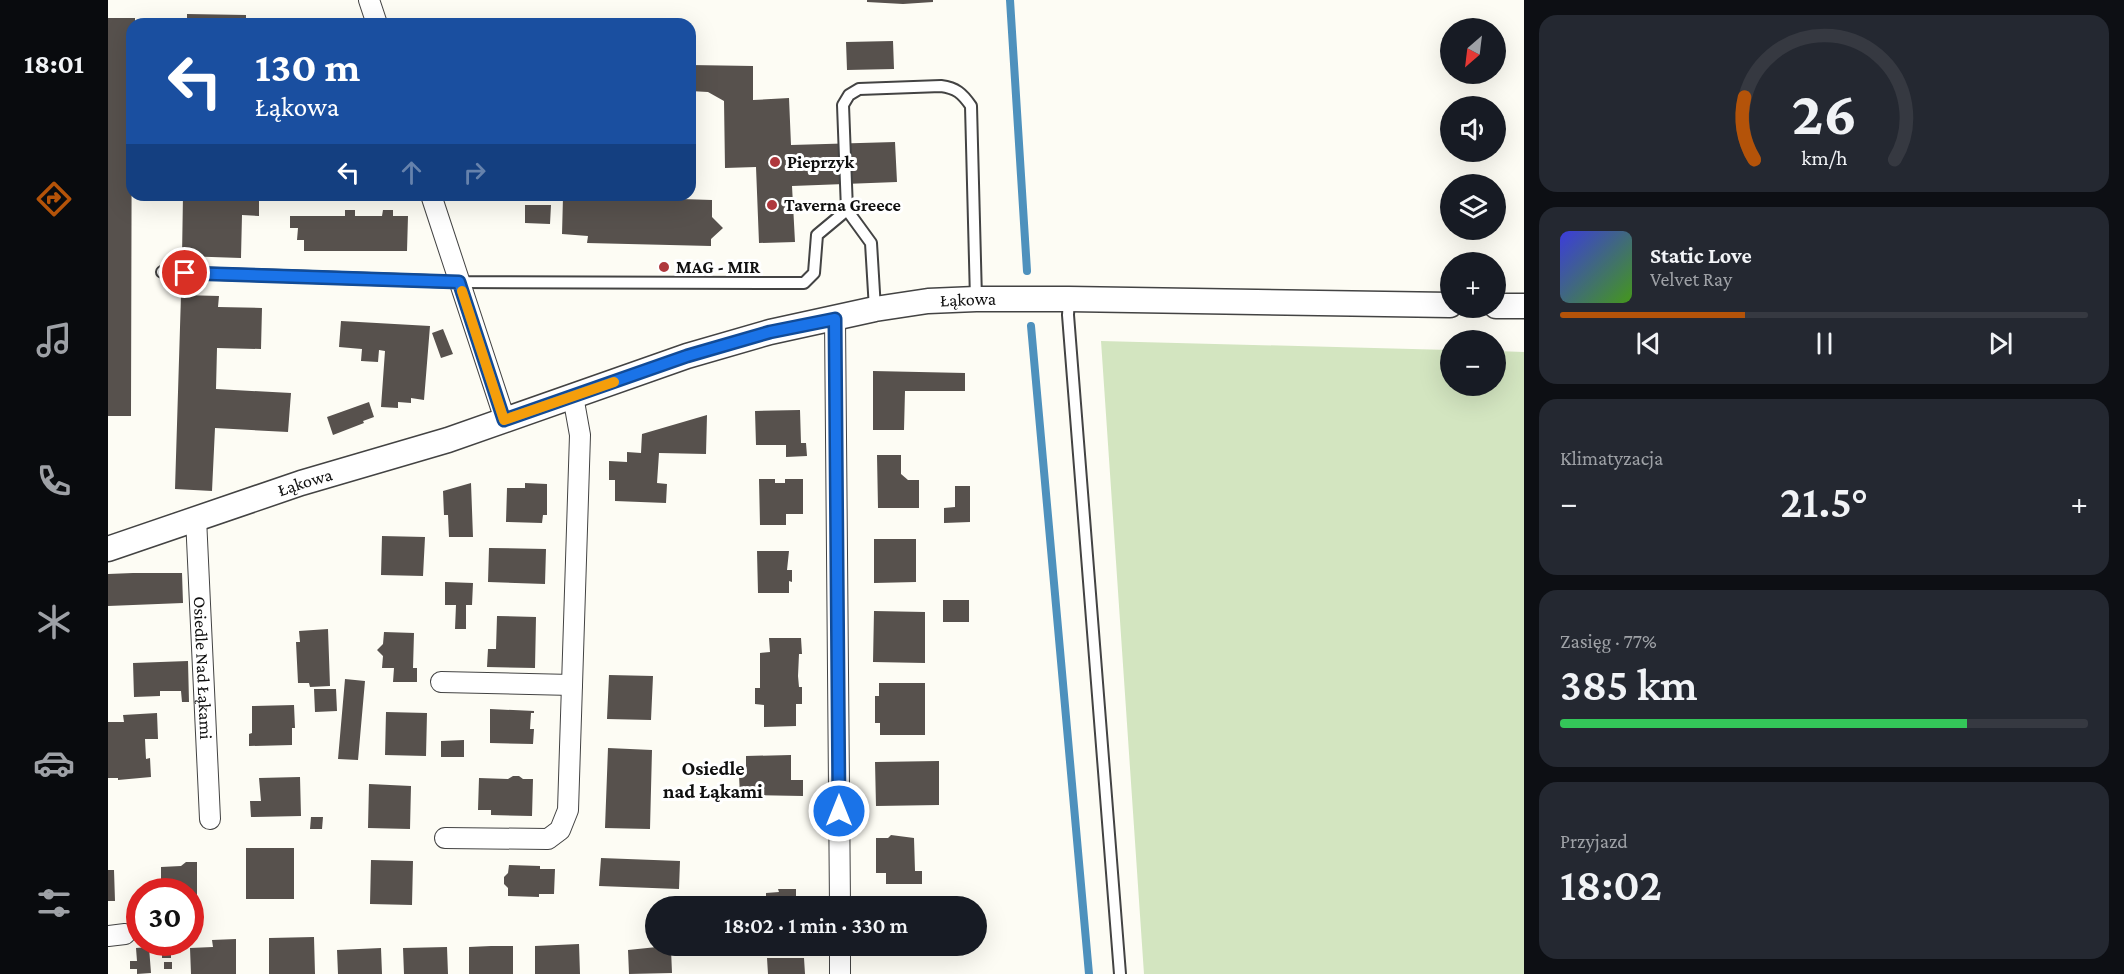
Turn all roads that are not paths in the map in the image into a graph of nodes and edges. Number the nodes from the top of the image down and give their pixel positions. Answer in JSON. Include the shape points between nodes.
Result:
{"nodes":[{"id":1,"x":369,"y":0,"type":"edge"},
{"id":2,"x":375,"y":18,"type":"edge"},
{"id":3,"x":433,"y":201,"type":"edge"},
{"id":4,"x":847,"y":210,"type":"junction"},
{"id":5,"x":162,"y":272,"type":"dead end"},
{"id":6,"x":459,"y":282,"type":"junction"},
{"id":7,"x":1069,"y":298,"type":"junction"},
{"id":8,"x":976,"y":299,"type":"junction"},
{"id":9,"x":1440,"y":305,"type":"edge"},
{"id":10,"x":1506,"y":306,"type":"edge"},
{"id":11,"x":1524,"y":306,"type":"edge"},
{"id":12,"x":875,"y":309,"type":"junction"},
{"id":13,"x":835,"y":319,"type":"junction"},
{"id":14,"x":573,"y":396,"type":"junction"},
{"id":15,"x":504,"y":420,"type":"junction"},
{"id":16,"x":195,"y":518,"type":"junction"},
{"id":17,"x":108,"y":549,"type":"edge"},
{"id":18,"x":441,"y":682,"type":"dead end"},
{"id":19,"x":572,"y":685,"type":"junction"},
{"id":20,"x":210,"y":819,"type":"dead end"},
{"id":21,"x":445,"y":838,"type":"dead end"},
{"id":22,"x":840,"y":896,"type":"edge"},
{"id":23,"x":840,"y":956,"type":"edge"},
{"id":24,"x":840,"y":974,"type":"edge"},
{"id":25,"x":1120,"y":974,"type":"edge"}],
"edges":[{"from":1,"to":2,"type":"street"},
{"from":3,"to":6,"type":"street"},
{"from":4,"to":6,"type":"lane","via":[[817,235],[814,273],[804,283]]},
{"from":4,"to":8,"type":"lane","via":[[843,105],[849,95],[859,89],[941,86],[963,94],[970,106]]},
{"from":4,"to":12,"type":"lane","via":[[872,243]]},
{"from":5,"to":6,"type":"lane"},
{"from":6,"to":15,"type":"street"},
{"from":7,"to":8,"type":"street","name":"Łąkowa"},
{"from":7,"to":9,"type":"street","name":"Łąkowa"},
{"from":7,"to":25,"type":"lane"},
{"from":8,"to":12,"type":"street","name":"Łąkowa"},
{"from":10,"to":11,"type":"street"},
{"from":12,"to":13,"type":"street","name":"Łąkowa"},
{"from":13,"to":14,"type":"street","name":"Łąkowa","via":[[770,332],[687,356]]},
{"from":13,"to":22,"type":"street"},
{"from":14,"to":15,"type":"street","name":"Łąkowa"},
{"from":14,"to":19,"type":"street","via":[[580,435]]},
{"from":15,"to":16,"type":"street","name":"Łąkowa"},
{"from":16,"to":17,"type":"street","name":"Łąkowa"},
{"from":16,"to":20,"type":"street","name":"Osiedle Nad Łąkami"},
{"from":18,"to":19,"type":"street"},
{"from":19,"to":21,"type":"street","via":[[568,810],[560,830],[548,839]]},
{"from":23,"to":24,"type":"street"}]}
